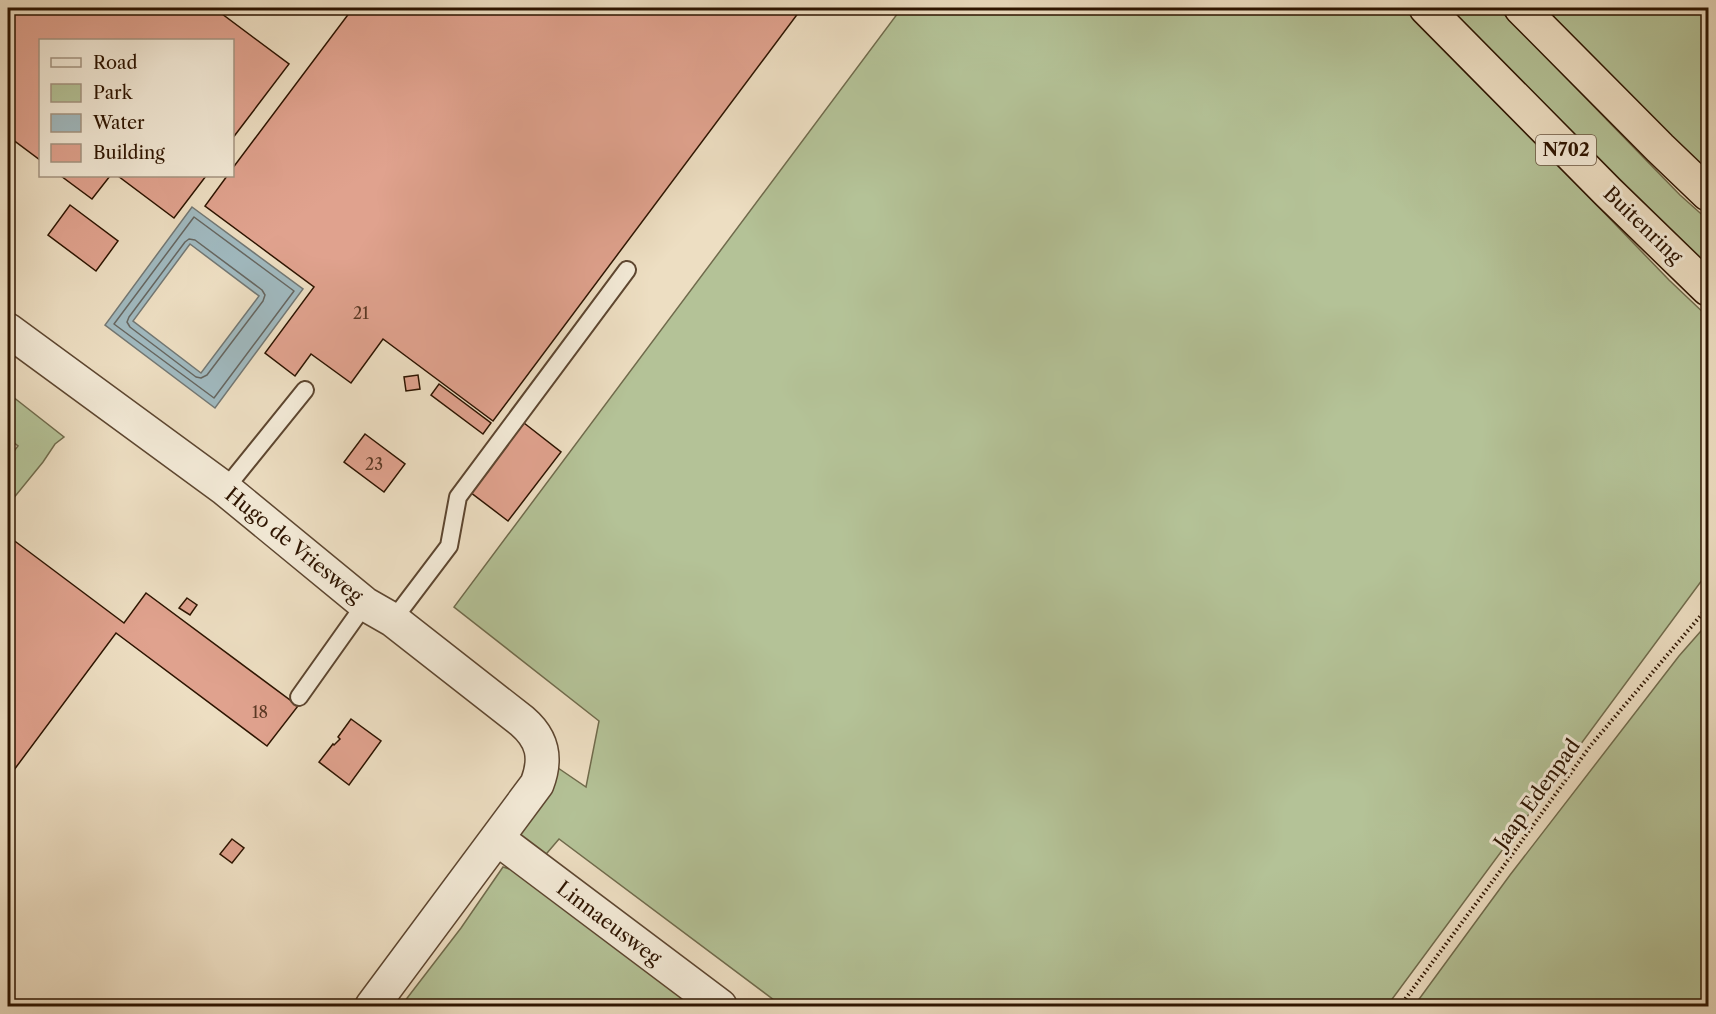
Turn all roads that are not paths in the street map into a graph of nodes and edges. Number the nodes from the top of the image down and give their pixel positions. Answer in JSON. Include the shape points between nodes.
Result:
{"nodes":[{"id":1,"x":1426,"y":8,"type":"edge"},
{"id":2,"x":1521,"y":8,"type":"edge"},
{"id":3,"x":1708,"y":194,"type":"edge"},
{"id":4,"x":627,"y":270,"type":"dead end"},
{"id":5,"x":1708,"y":289,"type":"edge"},
{"id":6,"x":8,"y":330,"type":"edge"},
{"id":7,"x":305,"y":390,"type":"dead end"},
{"id":8,"x":225,"y":489,"type":"junction"},
{"id":9,"x":365,"y":604,"type":"junction"},
{"id":10,"x":393,"y":620,"type":"junction"},
{"id":11,"x":299,"y":697,"type":"dead end"},
{"id":12,"x":498,"y":839,"type":"junction"},
{"id":13,"x":372,"y":1006,"type":"edge"},
{"id":14,"x":720,"y":1006,"type":"edge"}],
"edges":[{"from":1,"to":5,"type":"highway","name":"Buitenring","number":"N702"},
{"from":2,"to":3,"type":"highway"},
{"from":4,"to":10,"type":"lane","via":[[458,497],[449,546]]},
{"from":6,"to":8,"type":"street","name":"Hugo de Vriesweg"},
{"from":7,"to":8,"type":"lane"},
{"from":8,"to":9,"type":"street","name":"Hugo de Vriesweg"},
{"from":9,"to":10,"type":"street","name":"Hugo de Vriesweg"},
{"from":9,"to":11,"type":"lane"},
{"from":10,"to":12,"type":"street","name":"Hugo de Vriesweg","via":[[530,728],[537,738],[542,772]]},
{"from":12,"to":13,"type":"street"},
{"from":12,"to":14,"type":"street","name":"Linnaeusweg"}]}
